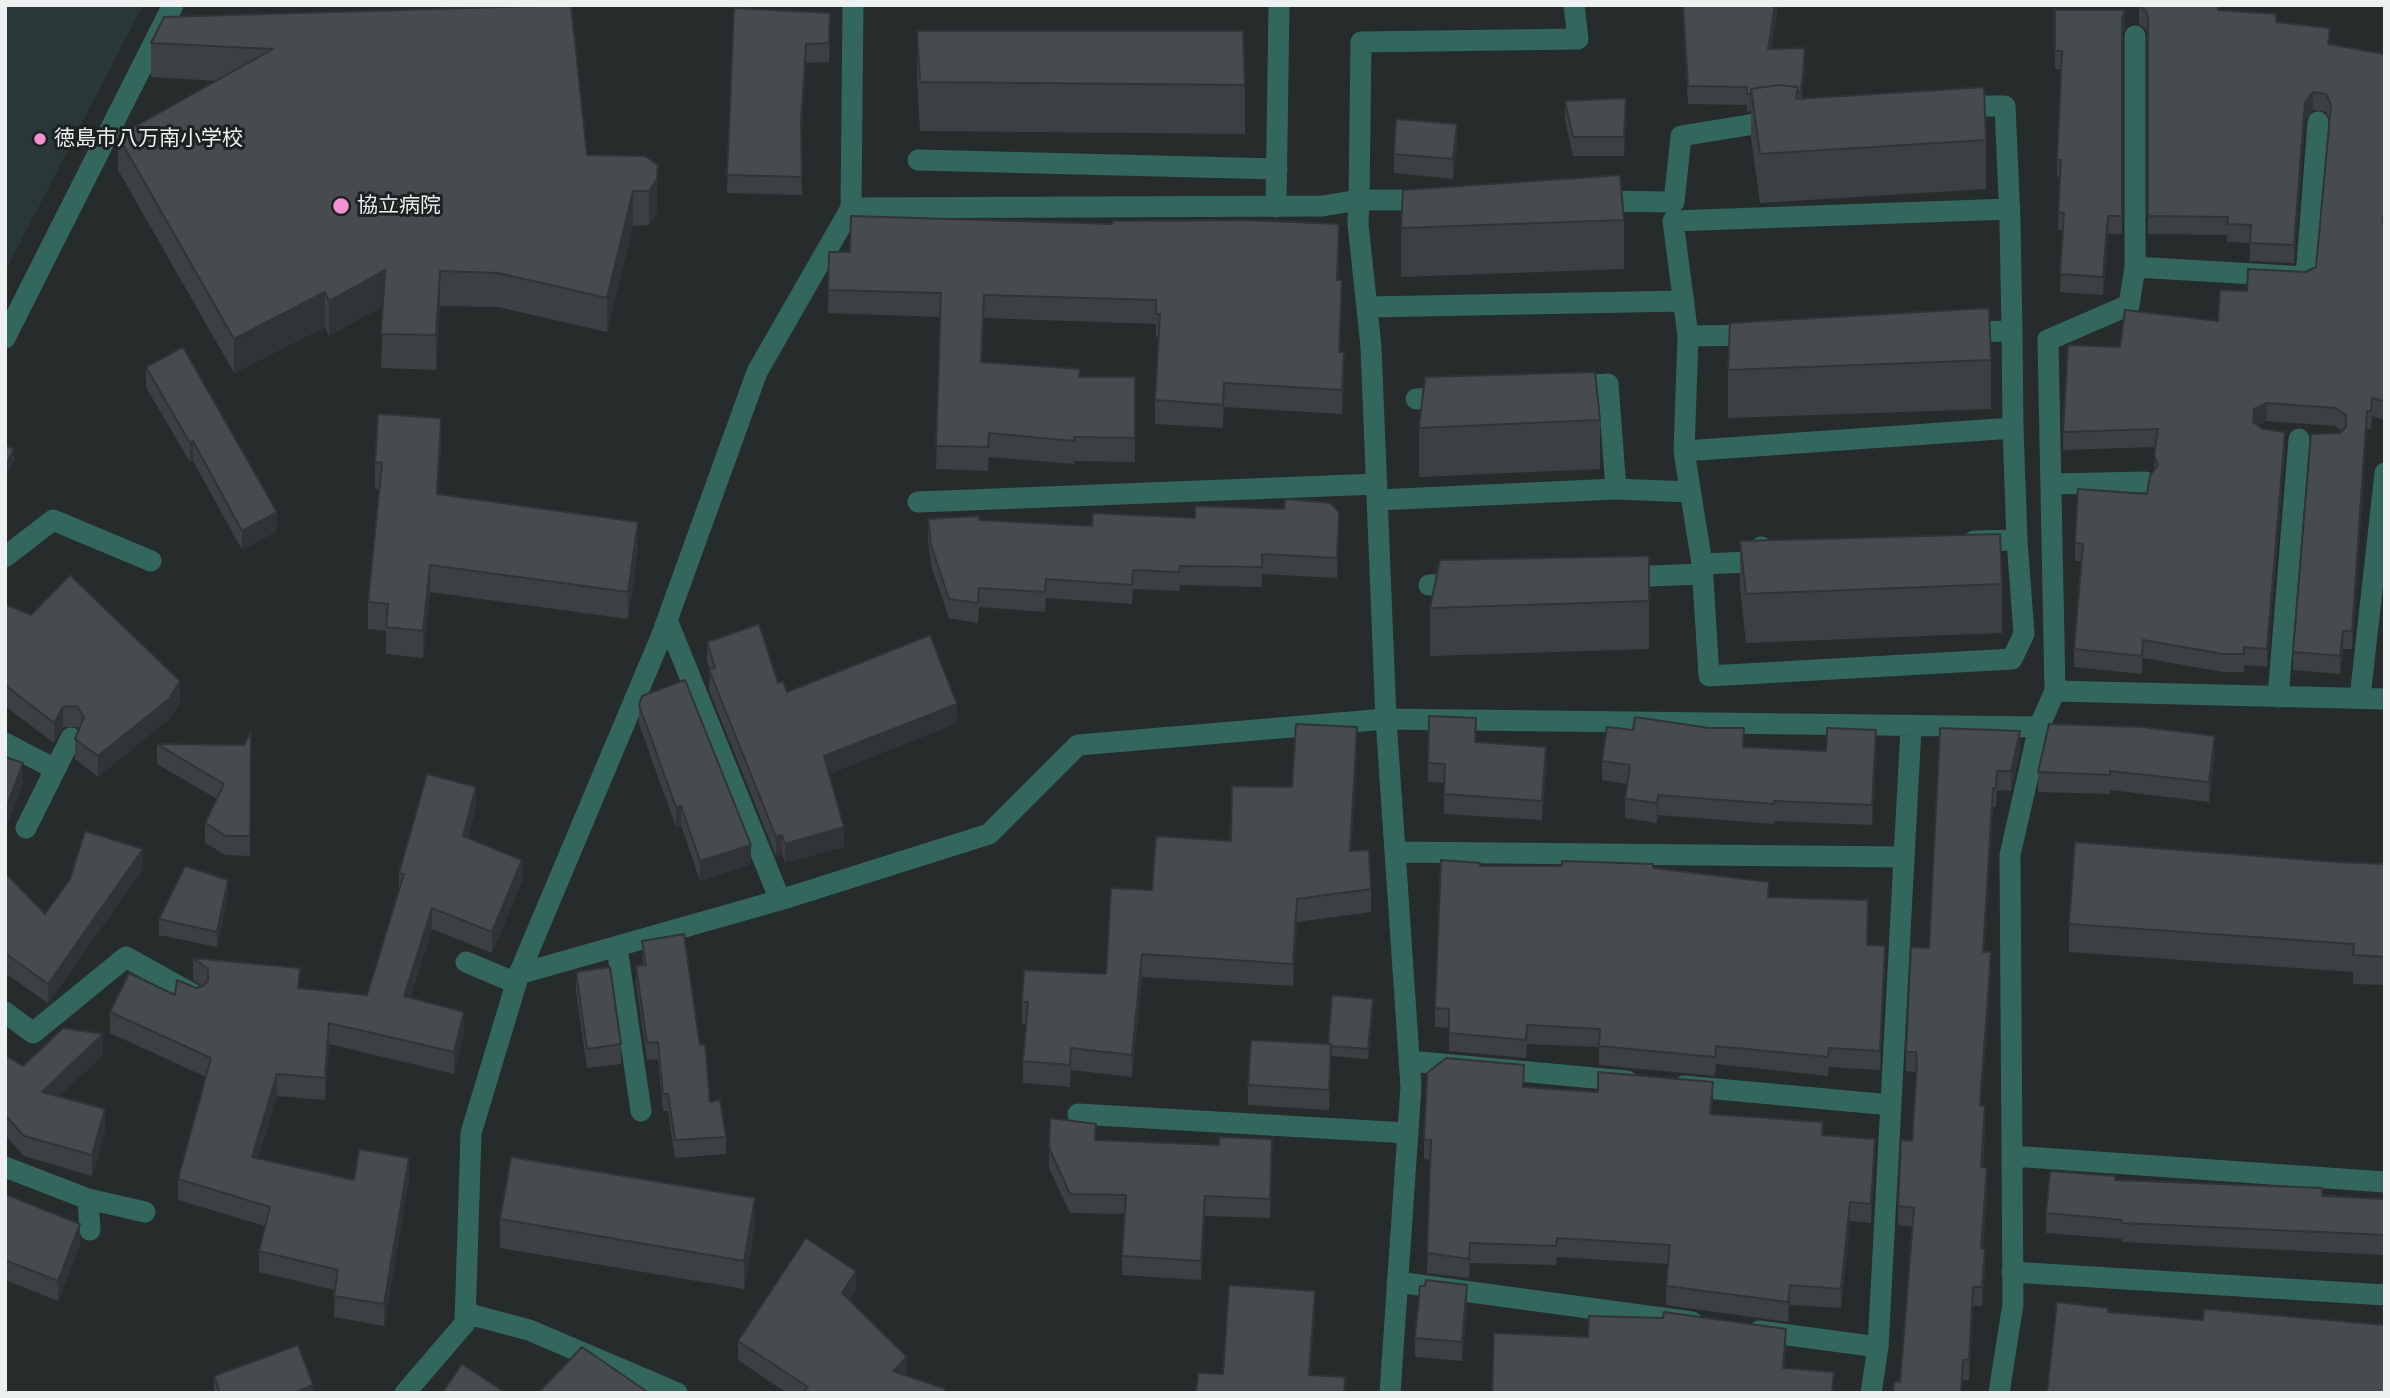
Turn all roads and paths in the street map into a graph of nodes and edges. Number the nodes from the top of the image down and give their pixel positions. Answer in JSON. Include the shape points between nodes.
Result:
{"nodes":[{"id":1,"x":173,"y":5,"type":"edge"},
{"id":2,"x":853,"y":5,"type":"edge"},
{"id":3,"x":1279,"y":5,"type":"edge"},
{"id":4,"x":1574,"y":5,"type":"edge"},
{"id":5,"x":2135,"y":36,"type":"dead end"},
{"id":6,"x":1940,"y":107,"type":"edge"},
{"id":7,"x":2318,"y":122,"type":"dead end"},
{"id":8,"x":1805,"y":124,"type":"edge"},
{"id":9,"x":918,"y":160,"type":"dead end"},
{"id":10,"x":1277,"y":169,"type":"junction"},
{"id":11,"x":1359,"y":200,"type":"junction"},
{"id":12,"x":1453,"y":200,"type":"edge"},
{"id":13,"x":1577,"y":201,"type":"edge"},
{"id":14,"x":1276,"y":207,"type":"junction"},
{"id":15,"x":850,"y":208,"type":"junction"},
{"id":16,"x":2010,"y":209,"type":"junction"},
{"id":17,"x":1673,"y":211,"type":"junction"},
{"id":18,"x":2135,"y":267,"type":"junction"},
{"id":19,"x":1684,"y":301,"type":"junction"},
{"id":20,"x":1367,"y":307,"type":"junction"},
{"id":21,"x":2012,"y":331,"type":"junction"},
{"id":22,"x":1944,"y":332,"type":"edge"},
{"id":23,"x":1783,"y":335,"type":"edge"},
{"id":24,"x":1688,"y":336,"type":"junction"},
{"id":25,"x":5,"y":338,"type":"edge"},
{"id":26,"x":1553,"y":388,"type":"edge"},
{"id":27,"x":1471,"y":395,"type":"edge"},
{"id":28,"x":1416,"y":399,"type":"dead end"},
{"id":29,"x":2014,"y":428,"type":"junction"},
{"id":30,"x":2276,"y":436,"type":"edge"},
{"id":31,"x":2298,"y":439,"type":"junction"},
{"id":32,"x":2322,"y":439,"type":"edge"},
{"id":33,"x":1684,"y":451,"type":"junction"},
{"id":34,"x":2385,"y":473,"type":"edge"},
{"id":35,"x":2145,"y":482,"type":"dead end"},
{"id":36,"x":2051,"y":484,"type":"junction"},
{"id":37,"x":1616,"y":489,"type":"junction"},
{"id":38,"x":1377,"y":492,"type":"junction"},
{"id":39,"x":1690,"y":492,"type":"junction"},
{"id":40,"x":918,"y":502,"type":"dead end"},
{"id":41,"x":2017,"y":540,"type":"junction"},
{"id":42,"x":1950,"y":541,"type":"edge"},
{"id":43,"x":1777,"y":544,"type":"edge"},
{"id":44,"x":5,"y":557,"type":"edge"},
{"id":45,"x":152,"y":561,"type":"dead end"},
{"id":46,"x":1702,"y":569,"type":"junction"},
{"id":47,"x":1593,"y":578,"type":"edge"},
{"id":48,"x":1484,"y":583,"type":"edge"},
{"id":49,"x":1429,"y":585,"type":"dead end"},
{"id":50,"x":667,"y":620,"type":"junction"},
{"id":51,"x":2056,"y":691,"type":"junction"},
{"id":52,"x":2278,"y":697,"type":"junction"},
{"id":53,"x":2360,"y":698,"type":"junction"},
{"id":54,"x":2385,"y":699,"type":"edge"},
{"id":55,"x":1386,"y":719,"type":"junction"},
{"id":56,"x":1911,"y":727,"type":"junction"},
{"id":57,"x":2039,"y":727,"type":"junction"},
{"id":58,"x":71,"y":738,"type":"dead end"},
{"id":59,"x":5,"y":743,"type":"edge"},
{"id":60,"x":55,"y":769,"type":"junction"},
{"id":61,"x":26,"y":828,"type":"dead end"},
{"id":62,"x":1396,"y":852,"type":"junction"},
{"id":63,"x":1904,"y":857,"type":"junction"},
{"id":64,"x":780,"y":900,"type":"junction"},
{"id":65,"x":617,"y":947,"type":"junction"},
{"id":66,"x":466,"y":962,"type":"dead end"},
{"id":67,"x":518,"y":979,"type":"junction"},
{"id":68,"x":196,"y":996,"type":"edge"},
{"id":69,"x":5,"y":1012,"type":"edge"},
{"id":70,"x":1409,"y":1061,"type":"junction"},
{"id":71,"x":1891,"y":1105,"type":"junction"},
{"id":72,"x":641,"y":1111,"type":"dead end"},
{"id":73,"x":1079,"y":1114,"type":"dead end"},
{"id":74,"x":1408,"y":1133,"type":"junction"},
{"id":75,"x":2012,"y":1156,"type":"junction"},
{"id":76,"x":5,"y":1167,"type":"edge"},
{"id":77,"x":2385,"y":1182,"type":"edge"},
{"id":78,"x":88,"y":1199,"type":"junction"},
{"id":79,"x":145,"y":1212,"type":"dead end"},
{"id":80,"x":90,"y":1230,"type":"dead end"},
{"id":81,"x":2012,"y":1272,"type":"junction"},
{"id":82,"x":1397,"y":1282,"type":"junction"},
{"id":83,"x":2385,"y":1294,"type":"edge"},
{"id":84,"x":466,"y":1313,"type":"junction"},
{"id":85,"x":1713,"y":1325,"type":"edge"},
{"id":86,"x":1741,"y":1329,"type":"edge"},
{"id":87,"x":1878,"y":1347,"type":"junction"},
{"id":88,"x":405,"y":1393,"type":"edge"},
{"id":89,"x":677,"y":1393,"type":"edge"},
{"id":90,"x":1390,"y":1393,"type":"edge"},
{"id":91,"x":1871,"y":1393,"type":"edge"},
{"id":92,"x":1999,"y":1393,"type":"edge"}],
"edges":[{"from":1,"to":25,"type":"street"},
{"from":2,"to":15,"type":"street"},
{"from":3,"to":10,"type":"street"},
{"from":4,"to":11,"type":"street","via":[[1577,39],[1360,42]]},
{"from":5,"to":18,"type":"street"},
{"from":6,"to":16,"type":"street","via":[[2005,106]]},
{"from":7,"to":18,"type":"street","via":[[2306,277]]},
{"from":8,"to":17,"type":"street","via":[[1778,120],[1681,136]]},
{"from":9,"to":10,"type":"street"},
{"from":10,"to":14,"type":"street"},
{"from":11,"to":12,"type":"street"},
{"from":11,"to":14,"type":"street"},
{"from":11,"to":20,"type":"street"},
{"from":13,"to":17,"type":"street"},
{"from":14,"to":15,"type":"street"},
{"from":15,"to":50,"type":"street","via":[[757,372]]},
{"from":16,"to":17,"type":"street"},
{"from":16,"to":21,"type":"street"},
{"from":17,"to":19,"type":"street"},
{"from":18,"to":36,"type":"street","via":[[2129,305],[2048,340]]},
{"from":19,"to":20,"type":"street"},
{"from":19,"to":24,"type":"street"},
{"from":20,"to":38,"type":"street"},
{"from":21,"to":22,"type":"street"},
{"from":21,"to":29,"type":"street"},
{"from":23,"to":24,"type":"street"},
{"from":24,"to":33,"type":"street"},
{"from":26,"to":37,"type":"street","via":[[1608,384]]},
{"from":27,"to":28,"type":"street"},
{"from":29,"to":33,"type":"street"},
{"from":29,"to":41,"type":"street"},
{"from":30,"to":31,"type":"street"},
{"from":31,"to":32,"type":"street"},
{"from":31,"to":52,"type":"street"},
{"from":33,"to":39,"type":"street"},
{"from":34,"to":53,"type":"street"},
{"from":35,"to":36,"type":"street"},
{"from":36,"to":51,"type":"street"},
{"from":37,"to":38,"type":"street"},
{"from":37,"to":39,"type":"street"},
{"from":38,"to":40,"type":"street"},
{"from":38,"to":55,"type":"street"},
{"from":39,"to":46,"type":"street"},
{"from":41,"to":42,"type":"street"},
{"from":41,"to":46,"type":"street","via":[[2024,634],[2012,659],[1709,676]]},
{"from":43,"to":46,"type":"street","via":[[1764,544],[1749,562]]},
{"from":44,"to":45,"type":"street","via":[[53,520]]},
{"from":46,"to":47,"type":"street"},
{"from":48,"to":49,"type":"street"},
{"from":50,"to":64,"type":"street"},
{"from":50,"to":67,"type":"street"},
{"from":51,"to":52,"type":"street"},
{"from":51,"to":57,"type":"street"},
{"from":52,"to":53,"type":"street"},
{"from":53,"to":54,"type":"street"},
{"from":55,"to":56,"type":"street"},
{"from":55,"to":62,"type":"street"},
{"from":55,"to":64,"type":"street","via":[[1078,745],[989,834]]},
{"from":56,"to":57,"type":"street"},
{"from":56,"to":63,"type":"street"},
{"from":57,"to":75,"type":"street","via":[[2010,855]]},
{"from":58,"to":60,"type":"street"},
{"from":59,"to":60,"type":"street"},
{"from":60,"to":61,"type":"street"},
{"from":62,"to":63,"type":"street"},
{"from":62,"to":70,"type":"street"},
{"from":63,"to":71,"type":"street"},
{"from":64,"to":65,"type":"street"},
{"from":65,"to":67,"type":"street"},
{"from":65,"to":72,"type":"street"},
{"from":66,"to":67,"type":"street"},
{"from":67,"to":84,"type":"street","via":[[471,1133]]},
{"from":68,"to":69,"type":"street","via":[[126,957],[33,1033]]},
{"from":70,"to":71,"type":"street"},
{"from":70,"to":74,"type":"street"},
{"from":71,"to":87,"type":"street"},
{"from":73,"to":74,"type":"street"},
{"from":74,"to":82,"type":"street"},
{"from":75,"to":77,"type":"street"},
{"from":75,"to":81,"type":"street"},
{"from":76,"to":78,"type":"street"},
{"from":78,"to":79,"type":"street"},
{"from":78,"to":80,"type":"street"},
{"from":81,"to":83,"type":"street"},
{"from":81,"to":92,"type":"street"},
{"from":82,"to":85,"type":"street"},
{"from":82,"to":90,"type":"street"},
{"from":84,"to":88,"type":"street","via":[[466,1323]]},
{"from":84,"to":89,"type":"street","via":[[529,1330]]},
{"from":86,"to":87,"type":"street"},
{"from":87,"to":91,"type":"street"}]}
